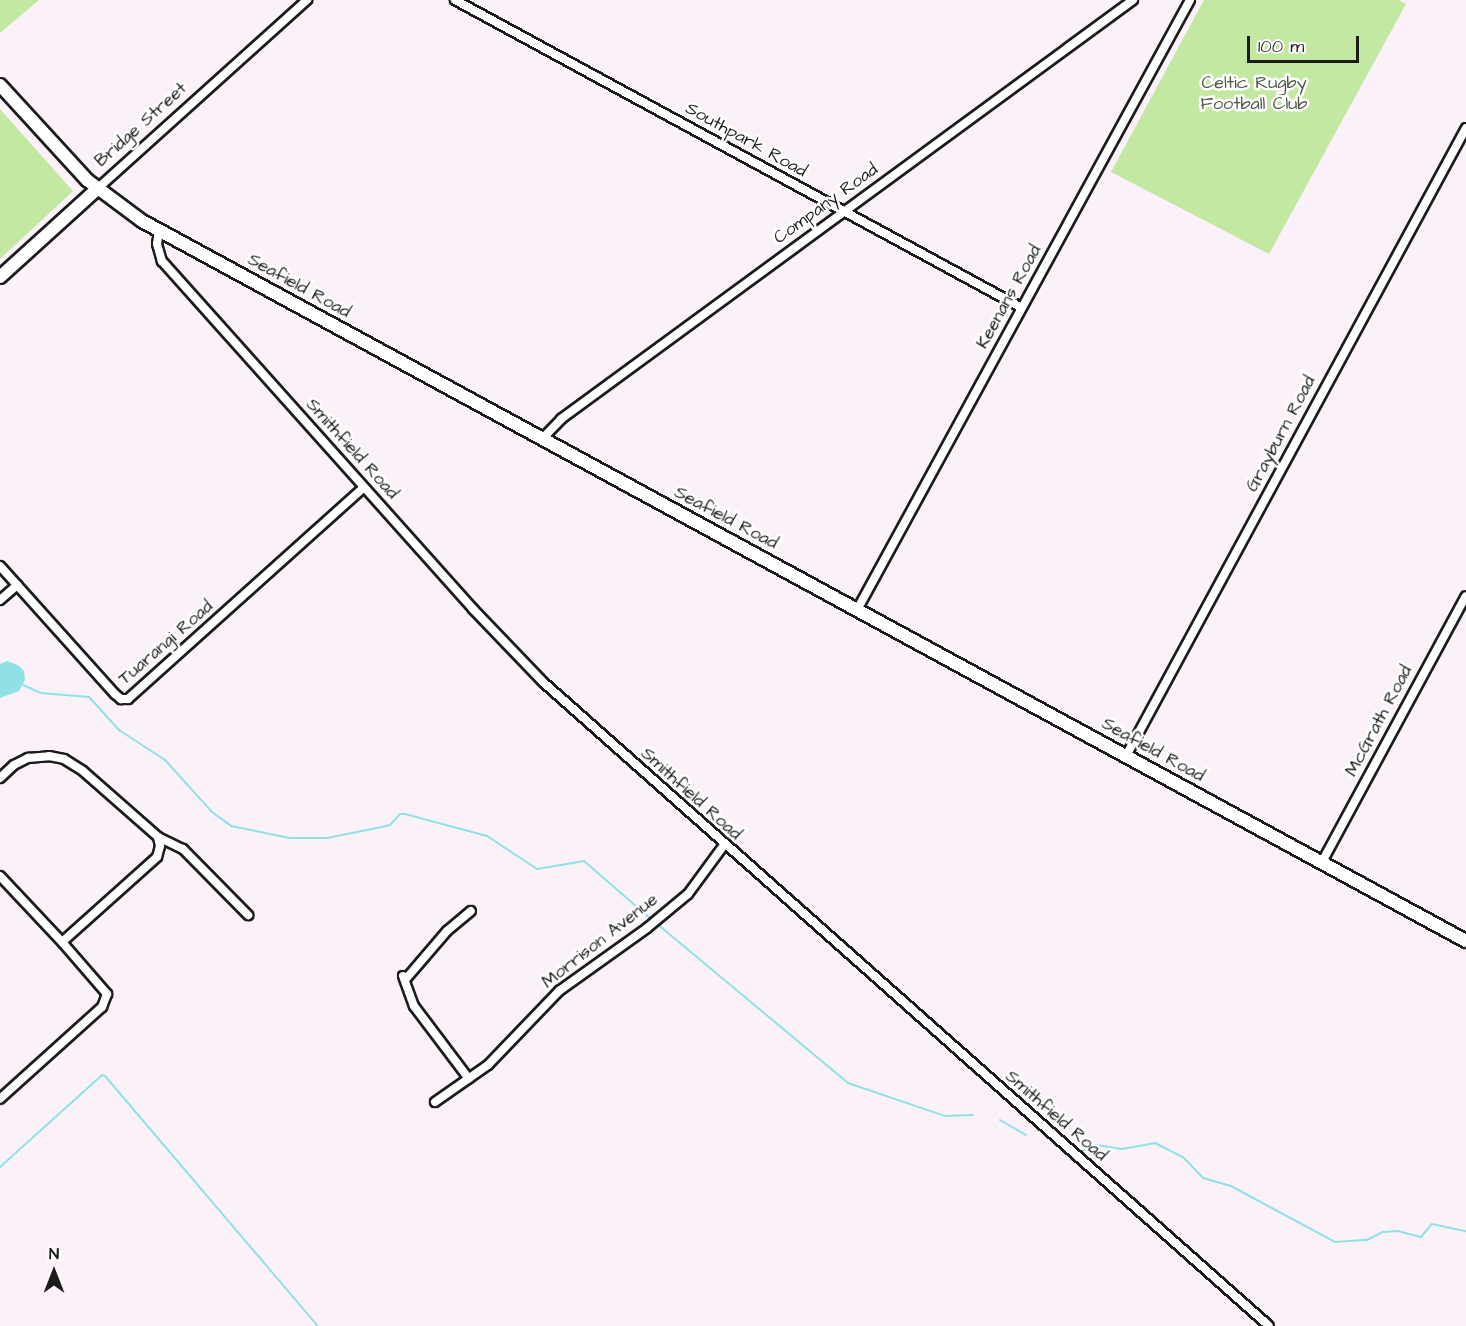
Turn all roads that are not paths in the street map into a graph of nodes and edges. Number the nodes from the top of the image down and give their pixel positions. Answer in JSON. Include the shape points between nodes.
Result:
{"nodes":[{"id":1,"x":307,"y":0,"type":"edge"},
{"id":2,"x":455,"y":0,"type":"edge"},
{"id":3,"x":1133,"y":0,"type":"edge"},
{"id":4,"x":1190,"y":0,"type":"edge"},
{"id":5,"x":0,"y":85,"type":"edge"},
{"id":6,"x":1466,"y":128,"type":"edge"},
{"id":7,"x":97,"y":189,"type":"junction"},
{"id":8,"x":844,"y":211,"type":"junction"},
{"id":9,"x":159,"y":230,"type":"junction"},
{"id":10,"x":0,"y":277,"type":"edge"},
{"id":11,"x":1022,"y":308,"type":"junction"},
{"id":12,"x":542,"y":439,"type":"junction"},
{"id":13,"x":364,"y":488,"type":"junction"},
{"id":14,"x":0,"y":566,"type":"edge"},
{"id":15,"x":17,"y":585,"type":"junction"},
{"id":16,"x":1466,"y":596,"type":"edge"},
{"id":17,"x":0,"y":600,"type":"edge"},
{"id":18,"x":857,"y":610,"type":"junction"},
{"id":19,"x":1126,"y":756,"type":"junction"},
{"id":20,"x":0,"y":778,"type":"edge"},
{"id":21,"x":158,"y":837,"type":"junction"},
{"id":22,"x":724,"y":845,"type":"junction"},
{"id":23,"x":1322,"y":862,"type":"junction"},
{"id":24,"x":0,"y":876,"type":"edge"},
{"id":25,"x":471,"y":911,"type":"dead end"},
{"id":26,"x":248,"y":915,"type":"dead end"},
{"id":27,"x":1466,"y":941,"type":"edge"},
{"id":28,"x":62,"y":942,"type":"junction"},
{"id":29,"x":469,"y":1079,"type":"junction"},
{"id":30,"x":0,"y":1099,"type":"edge"},
{"id":31,"x":435,"y":1102,"type":"dead end"},
{"id":32,"x":1269,"y":1326,"type":"edge"}],
"edges":[{"from":1,"to":7,"type":"street","name":"Bridge Street"},
{"from":2,"to":8,"type":"street","name":"Southpark Road"},
{"from":3,"to":8,"type":"street","name":"Company Road"},
{"from":4,"to":11,"type":"street","name":"Keenans Road"},
{"from":5,"to":7,"type":"street","name":"Seafield Road"},
{"from":6,"to":19,"type":"street","name":"Grayburn Road"},
{"from":7,"to":9,"type":"street","name":"Seafield Road"},
{"from":7,"to":10,"type":"street","name":"Bridge Street"},
{"from":8,"to":11,"type":"street","name":"Southpark Road"},
{"from":8,"to":12,"type":"street","name":"Company Road","via":[[561,419]]},
{"from":9,"to":12,"type":"street","name":"Seafield Road"},
{"from":9,"to":13,"type":"street","name":"Smithfield Road","via":[[157,244],[162,261]]},
{"from":11,"to":18,"type":"street","name":"Keenans Road"},
{"from":12,"to":18,"type":"street","name":"Seafield Road"},
{"from":13,"to":15,"type":"street","name":"Tuarangi Road","via":[[128,699],[115,694]]},
{"from":13,"to":22,"type":"street","name":"Smithfield Road","via":[[543,682]]},
{"from":14,"to":15,"type":"street","name":"Tuarangi Road"},
{"from":15,"to":17,"type":"street"},
{"from":16,"to":23,"type":"street","name":"McGrath Road"},
{"from":18,"to":19,"type":"street","name":"Seafield Road"},
{"from":19,"to":23,"type":"street","name":"Seafield Road"},
{"from":20,"to":21,"type":"street","via":[[28,758],[64,759]]},
{"from":21,"to":26,"type":"street","via":[[183,849]]},
{"from":21,"to":28,"type":"street","via":[[157,857]]},
{"from":22,"to":29,"type":"street","name":"Morrison Avenue","via":[[688,894],[559,991],[488,1065]]},
{"from":22,"to":32,"type":"street","name":"Smithfield Road"},
{"from":23,"to":27,"type":"street","name":"Seafield Road"},
{"from":24,"to":28,"type":"street"},
{"from":25,"to":29,"type":"street","via":[[404,978],[414,1006]]},
{"from":28,"to":30,"type":"street","via":[[104,989],[106,1000]]},
{"from":29,"to":31,"type":"street","name":"Morrison Avenue"}]}
